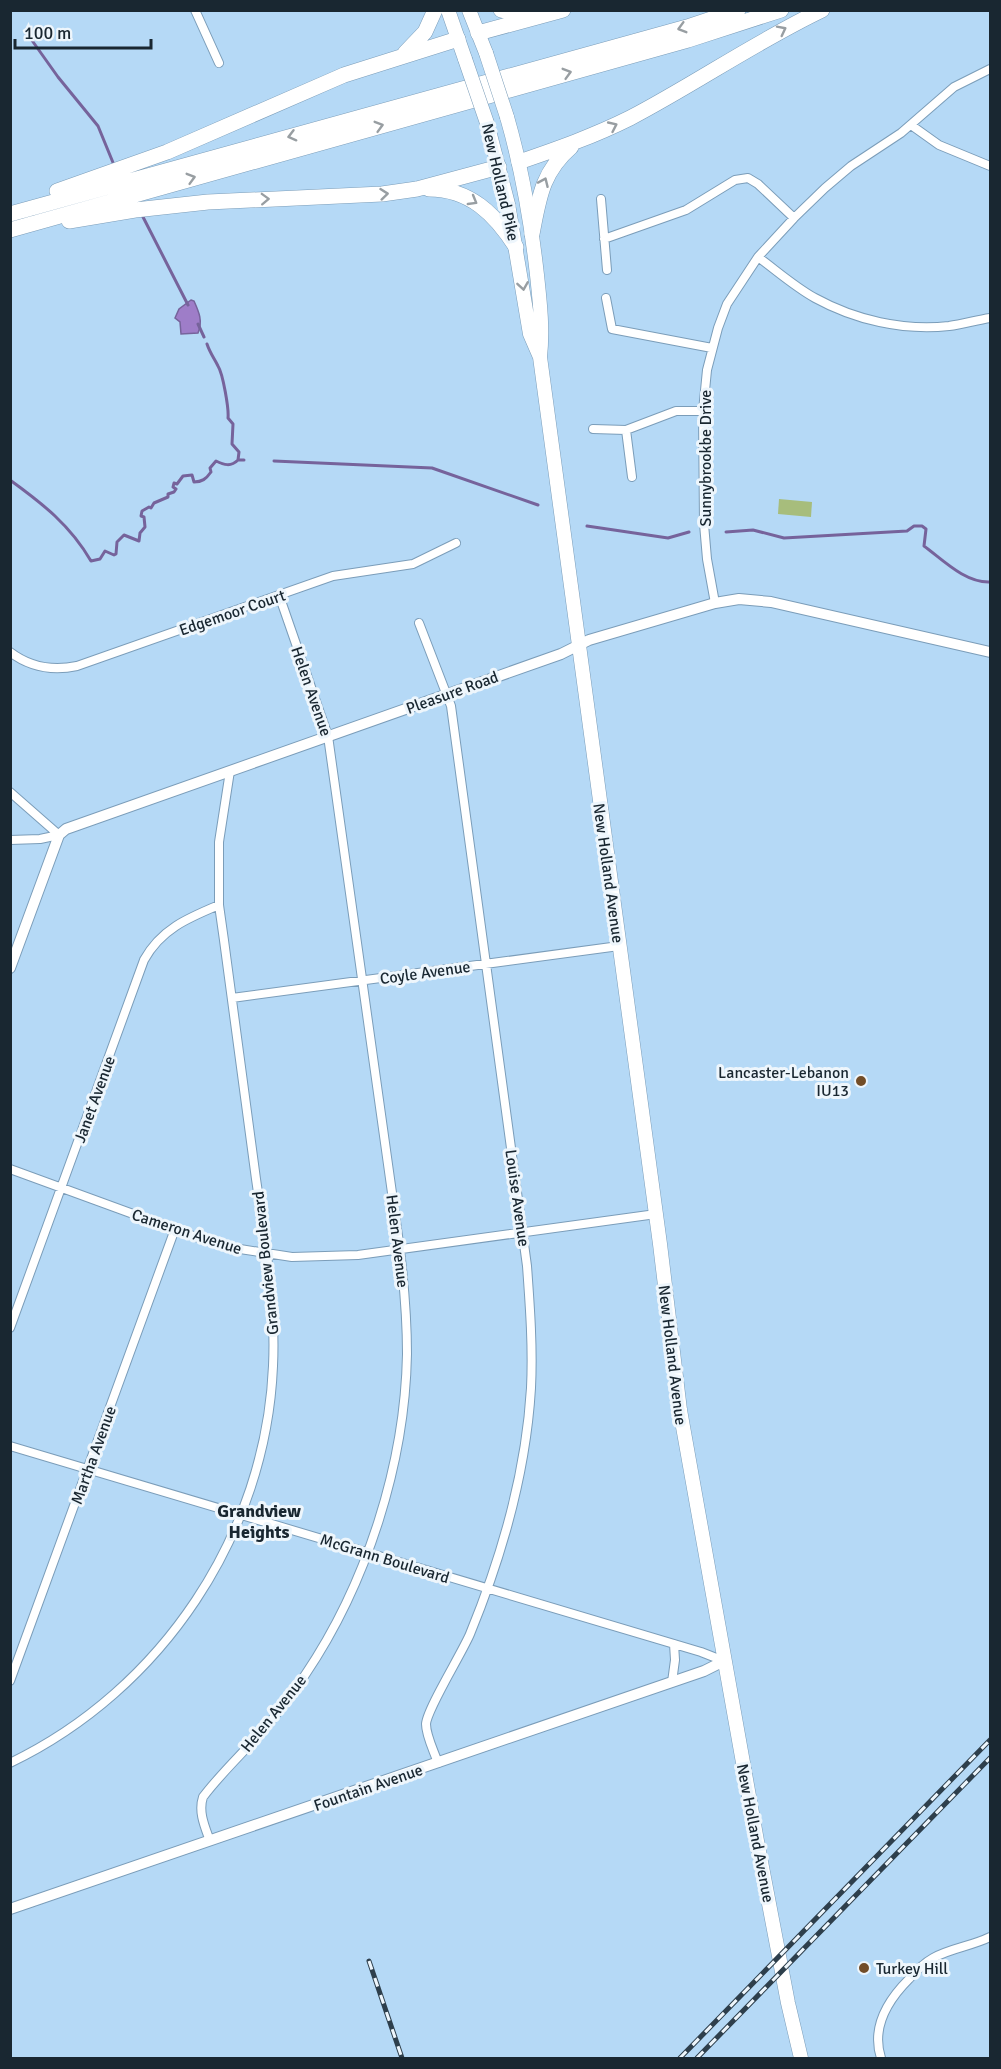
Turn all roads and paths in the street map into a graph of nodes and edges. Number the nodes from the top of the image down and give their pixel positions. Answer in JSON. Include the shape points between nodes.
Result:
{"nodes":[{"id":1,"x":195,"y":10,"type":"edge"},
{"id":2,"x":435,"y":10,"type":"edge"},
{"id":3,"x":448,"y":10,"type":"edge"},
{"id":4,"x":469,"y":10,"type":"edge"},
{"id":5,"x":501,"y":10,"type":"edge"},
{"id":6,"x":563,"y":10,"type":"edge"},
{"id":7,"x":738,"y":10,"type":"edge"},
{"id":8,"x":781,"y":10,"type":"edge"},
{"id":9,"x":822,"y":10,"type":"edge"},
{"id":10,"x":535,"y":18,"type":"junction"},
{"id":11,"x":478,"y":33,"type":"junction"},
{"id":12,"x":458,"y":39,"type":"junction"},
{"id":13,"x":400,"y":57,"type":"junction"},
{"id":14,"x":219,"y":63,"type":"dead end"},
{"id":15,"x":990,"y":69,"type":"edge"},
{"id":16,"x":911,"y":125,"type":"junction"},
{"id":17,"x":578,"y":141,"type":"junction"},
{"id":18,"x":519,"y":162,"type":"junction"},
{"id":19,"x":990,"y":166,"type":"edge"},
{"id":20,"x":499,"y":167,"type":"junction"},
{"id":21,"x":128,"y":189,"type":"junction"},
{"id":22,"x":417,"y":189,"type":"junction"},
{"id":23,"x":601,"y":199,"type":"dead end"},
{"id":24,"x":10,"y":206,"type":"edge"},
{"id":25,"x":10,"y":214,"type":"edge"},
{"id":26,"x":794,"y":218,"type":"junction"},
{"id":27,"x":10,"y":231,"type":"edge"},
{"id":28,"x":532,"y":234,"type":"junction"},
{"id":29,"x":604,"y":238,"type":"junction"},
{"id":30,"x":516,"y":247,"type":"junction"},
{"id":31,"x":759,"y":257,"type":"junction"},
{"id":32,"x":607,"y":270,"type":"dead end"},
{"id":33,"x":606,"y":298,"type":"dead end"},
{"id":34,"x":990,"y":318,"type":"edge"},
{"id":35,"x":712,"y":348,"type":"junction"},
{"id":36,"x":540,"y":357,"type":"junction"},
{"id":37,"x":703,"y":411,"type":"junction"},
{"id":38,"x":593,"y":429,"type":"dead end"},
{"id":39,"x":626,"y":429,"type":"junction"},
{"id":40,"x":632,"y":477,"type":"dead end"},
{"id":41,"x":456,"y":543,"type":"dead end"},
{"id":42,"x":279,"y":595,"type":"junction"},
{"id":43,"x":715,"y":603,"type":"junction"},
{"id":44,"x":419,"y":622,"type":"dead end"},
{"id":45,"x":578,"y":645,"type":"junction"},
{"id":46,"x":990,"y":652,"type":"edge"},
{"id":47,"x":12,"y":655,"type":"edge"},
{"id":48,"x":447,"y":694,"type":"junction"},
{"id":49,"x":328,"y":736,"type":"junction"},
{"id":50,"x":230,"y":771,"type":"junction"},
{"id":51,"x":10,"y":792,"type":"edge"},
{"id":52,"x":59,"y":835,"type":"junction"},
{"id":53,"x":10,"y":840,"type":"edge"},
{"id":54,"x":219,"y":905,"type":"junction"},
{"id":55,"x":619,"y":946,"type":"junction"},
{"id":56,"x":486,"y":964,"type":"junction"},
{"id":57,"x":10,"y":968,"type":"edge"},
{"id":58,"x":363,"y":980,"type":"junction"},
{"id":59,"x":232,"y":998,"type":"junction"},
{"id":60,"x":10,"y":1169,"type":"edge"},
{"id":61,"x":62,"y":1188,"type":"junction"},
{"id":62,"x":656,"y":1214,"type":"junction"},
{"id":63,"x":176,"y":1229,"type":"junction"},
{"id":64,"x":522,"y":1233,"type":"junction"},
{"id":65,"x":400,"y":1250,"type":"junction"},
{"id":66,"x":266,"y":1254,"type":"junction"},
{"id":67,"x":10,"y":1328,"type":"edge"},
{"id":68,"x":10,"y":1446,"type":"edge"},
{"id":69,"x":88,"y":1469,"type":"junction"},
{"id":70,"x":241,"y":1515,"type":"junction"},
{"id":71,"x":367,"y":1552,"type":"junction"},
{"id":72,"x":488,"y":1588,"type":"junction"},
{"id":73,"x":674,"y":1644,"type":"junction"},
{"id":74,"x":724,"y":1661,"type":"junction"},
{"id":75,"x":10,"y":1681,"type":"edge"},
{"id":76,"x":672,"y":1682,"type":"junction"},
{"id":77,"x":10,"y":1763,"type":"edge"},
{"id":78,"x":438,"y":1763,"type":"junction"},
{"id":79,"x":210,"y":1841,"type":"junction"},
{"id":80,"x":10,"y":1909,"type":"edge"},
{"id":81,"x":990,"y":1937,"type":"edge"},
{"id":82,"x":801,"y":2058,"type":"edge"},
{"id":83,"x":881,"y":2058,"type":"edge"}],
"edges":[{"from":1,"to":14,"type":"street"},
{"from":2,"to":13,"type":"highway","via":[[421,38]]},
{"from":3,"to":12,"type":"main road","name":"New Holland Pike"},
{"from":4,"to":11,"type":"main road","name":"New Holland Pike"},
{"from":5,"to":10,"type":"highway"},
{"from":6,"to":10,"type":"highway"},
{"from":7,"to":21,"type":"highway","one_way":true},
{"from":21,"to":8,"type":"highway","one_way":true,"via":[[688,40]]},
{"from":17,"to":9,"type":"highway","one_way":true,"via":[[638,113]]},
{"from":10,"to":11,"type":"highway"},
{"from":11,"to":12,"type":"main road"},
{"from":11,"to":18,"type":"main road","name":"New Holland Pike","bridge":true},
{"from":12,"to":13,"type":"highway"},
{"from":12,"to":20,"type":"main road","name":"New Holland Pike","bridge":true},
{"from":13,"to":21,"type":"highway","via":[[344,75],[188,143]]},
{"from":15,"to":16,"type":"street","name":"Sunnybrookbe Drive","via":[[954,87]]},
{"from":16,"to":19,"type":"street","via":[[939,145]]},
{"from":16,"to":26,"type":"street","name":"Sunnybrookbe Drive","via":[[850,166]]},
{"from":17,"to":18,"type":"highway"},
{"from":28,"to":17,"type":"highway","one_way":true,"via":[[545,180],[559,158]]},
{"from":18,"to":20,"type":"main road"},
{"from":18,"to":28,"type":"main road","name":"New Holland Pike"},
{"from":20,"to":22,"type":"highway"},
{"from":20,"to":30,"type":"main road","name":"New Holland Pike"},
{"from":21,"to":22,"type":"highway","one_way":true,"via":[[236,200]]},
{"from":21,"to":24,"type":"highway"},
{"from":21,"to":25,"type":"highway"},
{"from":21,"to":27,"type":"highway"},
{"from":22,"to":30,"type":"highway","one_way":true,"via":[[442,190],[471,199],[492,214]]},
{"from":23,"to":29,"type":"street"},
{"from":26,"to":29,"type":"street","via":[[747,178],[735,180],[686,210]]},
{"from":26,"to":31,"type":"street","name":"Sunnybrookbe Drive"},
{"from":28,"to":36,"type":"main road","name":"New Holland Pike","via":[[543,332]]},
{"from":29,"to":32,"type":"street"},
{"from":30,"to":36,"type":"main road","name":"New Holland Pike","one_way":true,"via":[[530,334]]},
{"from":31,"to":34,"type":"street","via":[[814,298],[861,318],[923,326]]},
{"from":31,"to":35,"type":"street","name":"Sunnybrookbe Drive","via":[[727,304]]},
{"from":33,"to":35,"type":"street","via":[[612,329]]},
{"from":35,"to":37,"type":"street","name":"Sunnybrookbe Drive"},
{"from":36,"to":45,"type":"main road","name":"New Holland Pike"},
{"from":37,"to":39,"type":"street","via":[[676,411]]},
{"from":37,"to":43,"type":"street","name":"Sunnybrookbe Drive","via":[[704,524]]},
{"from":38,"to":39,"type":"street"},
{"from":39,"to":40,"type":"street"},
{"from":41,"to":42,"type":"street","name":"Edgemoor Court","via":[[413,564],[342,574]]},
{"from":42,"to":47,"type":"street","name":"Edgemoor Court","via":[[77,666],[47,669]]},
{"from":42,"to":49,"type":"street","name":"Helen Avenue"},
{"from":43,"to":45,"type":"street","name":"Pleasure Road"},
{"from":43,"to":46,"type":"street","name":"Pleasure Road","via":[[739,599],[771,602]]},
{"from":44,"to":48,"type":"street","name":"Louise Avenue"},
{"from":45,"to":48,"type":"street","name":"Pleasure Road"},
{"from":45,"to":55,"type":"main road","name":"New Holland Avenue"},
{"from":48,"to":49,"type":"street","name":"Pleasure Road"},
{"from":48,"to":56,"type":"street","name":"Louise Avenue"},
{"from":49,"to":50,"type":"street","name":"Pleasure Road"},
{"from":49,"to":58,"type":"street","name":"Helen Avenue"},
{"from":50,"to":52,"type":"street","name":"Pleasure Road","via":[[66,829]]},
{"from":50,"to":54,"type":"street","name":"Grandview Boulevard","via":[[219,842]]},
{"from":51,"to":52,"type":"street"},
{"from":52,"to":53,"type":"street"},
{"from":52,"to":57,"type":"street"},
{"from":54,"to":59,"type":"street","name":"Grandview Boulevard"},
{"from":54,"to":61,"type":"street","name":"Janet Avenue","via":[[171,928],[149,951]]},
{"from":55,"to":56,"type":"street","name":"Coyle Avenue"},
{"from":55,"to":62,"type":"main road","name":"New Holland Avenue"},
{"from":56,"to":58,"type":"street","name":"Coyle Avenue"},
{"from":56,"to":64,"type":"street","name":"Louise Avenue"},
{"from":58,"to":59,"type":"street","name":"Coyle Avenue"},
{"from":58,"to":65,"type":"street","name":"Helen Avenue"},
{"from":59,"to":66,"type":"street","name":"Grandview Boulevard"},
{"from":60,"to":61,"type":"street","name":"Cameron Avenue"},
{"from":61,"to":63,"type":"street","name":"Cameron Avenue"},
{"from":61,"to":67,"type":"street","name":"Janet Avenue"},
{"from":62,"to":64,"type":"street","name":"Cameron Avenue"},
{"from":62,"to":74,"type":"main road","name":"New Holland Avenue","via":[[684,1440]]},
{"from":63,"to":66,"type":"street","name":"Cameron Avenue","via":[[207,1241]]},
{"from":63,"to":69,"type":"street","name":"Martha Avenue"},
{"from":64,"to":65,"type":"street","name":"Cameron Avenue"},
{"from":64,"to":72,"type":"street","name":"Louise Avenue","via":[[531,1330],[531,1389],[517,1486]]},
{"from":65,"to":66,"type":"street","name":"Cameron Avenue","via":[[328,1257]]},
{"from":65,"to":71,"type":"street","name":"Helen Avenue","via":[[406,1324],[404,1395],[394,1461]]},
{"from":66,"to":70,"type":"street","name":"Grandview Boulevard","via":[[274,1317],[270,1402],[256,1470]]},
{"from":68,"to":69,"type":"street","name":"McGrann Boulevard"},
{"from":69,"to":70,"type":"street","name":"McGrann Boulevard"},
{"from":69,"to":75,"type":"street","name":"Martha Avenue"},
{"from":70,"to":71,"type":"street","name":"McGrann Boulevard"},
{"from":70,"to":77,"type":"street","name":"Grandview Boulevard","via":[[200,1595],[140,1670],[70,1729]]},
{"from":71,"to":72,"type":"street","name":"McGrann Boulevard"},
{"from":71,"to":79,"type":"street","name":"Helen Avenue","via":[[333,1626],[305,1674],[265,1728],[203,1797],[201,1812]]},
{"from":72,"to":73,"type":"street","name":"McGrann Boulevard"},
{"from":72,"to":78,"type":"street","name":"Louise Avenue","via":[[461,1654],[426,1721]]},
{"from":73,"to":74,"type":"street","name":"McGrann Boulevard"},
{"from":73,"to":76,"type":"street"},
{"from":74,"to":76,"type":"street","name":"Fountain Avenue"},
{"from":74,"to":82,"type":"main road","name":"New Holland Avenue"},
{"from":76,"to":78,"type":"street","name":"Fountain Avenue"},
{"from":78,"to":79,"type":"street","name":"Fountain Avenue"},
{"from":79,"to":80,"type":"street","name":"Fountain Avenue"},
{"from":81,"to":83,"type":"street","via":[[933,1958],[897,1991],[881,2021]]}]}
